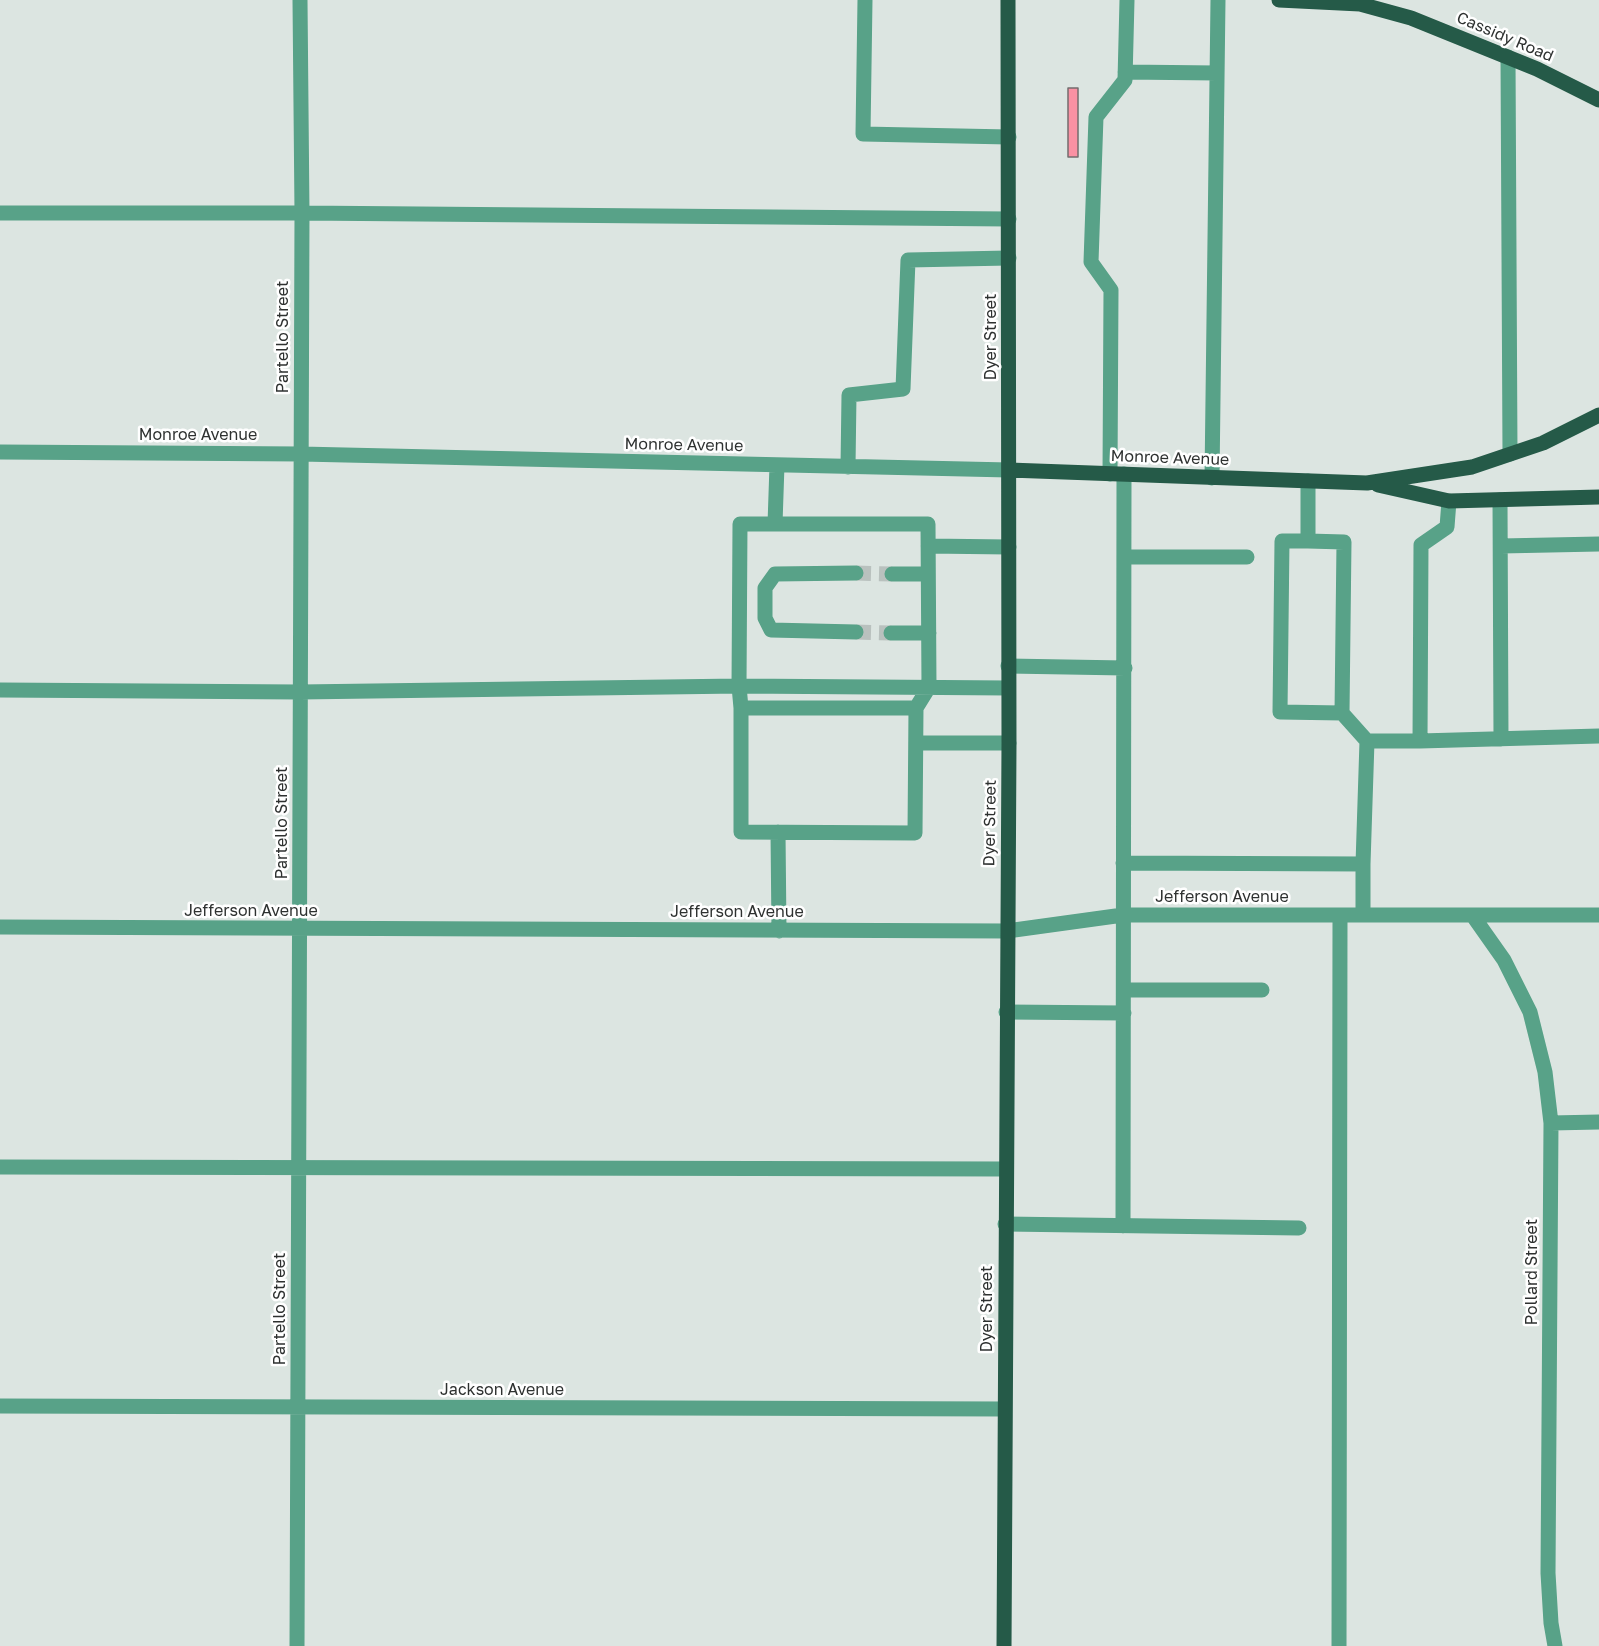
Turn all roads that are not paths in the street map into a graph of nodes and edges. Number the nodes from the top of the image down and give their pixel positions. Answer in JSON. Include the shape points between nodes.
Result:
{"nodes":[{"id":1,"x":300,"y":0,"type":"edge"},
{"id":2,"x":865,"y":0,"type":"edge"},
{"id":3,"x":1008,"y":0,"type":"edge"},
{"id":4,"x":1127,"y":0,"type":"edge"},
{"id":5,"x":1218,"y":0,"type":"edge"},
{"id":6,"x":1279,"y":0,"type":"edge"},
{"id":7,"x":1364,"y":2,"type":"edge"},
{"id":8,"x":1508,"y":57,"type":"junction"},
{"id":9,"x":1125,"y":72,"type":"junction"},
{"id":10,"x":1217,"y":72,"type":"junction"},
{"id":11,"x":1599,"y":100,"type":"edge"},
{"id":12,"x":1009,"y":137,"type":"junction"},
{"id":13,"x":0,"y":213,"type":"edge"},
{"id":14,"x":302,"y":213,"type":"junction"},
{"id":15,"x":1010,"y":219,"type":"junction"},
{"id":16,"x":1009,"y":258,"type":"junction"},
{"id":17,"x":1599,"y":415,"type":"edge"},
{"id":18,"x":0,"y":452,"type":"edge"},
{"id":19,"x":301,"y":454,"type":"junction"},
{"id":20,"x":1510,"y":454,"type":"junction"},
{"id":21,"x":777,"y":465,"type":"junction"},
{"id":22,"x":849,"y":467,"type":"junction"},
{"id":23,"x":1009,"y":470,"type":"junction"},
{"id":24,"x":1117,"y":474,"type":"junction"},
{"id":25,"x":1212,"y":478,"type":"junction"},
{"id":26,"x":1308,"y":481,"type":"junction"},
{"id":27,"x":1367,"y":483,"type":"junction"},
{"id":28,"x":1599,"y":497,"type":"edge"},
{"id":29,"x":1500,"y":500,"type":"junction"},
{"id":30,"x":1449,"y":501,"type":"junction"},
{"id":31,"x":775,"y":524,"type":"junction"},
{"id":32,"x":1308,"y":541,"type":"junction"},
{"id":33,"x":1599,"y":544,"type":"edge"},
{"id":34,"x":928,"y":546,"type":"junction"},
{"id":35,"x":1501,"y":546,"type":"junction"},
{"id":36,"x":1009,"y":547,"type":"junction"},
{"id":37,"x":1125,"y":557,"type":"junction"},
{"id":38,"x":1246,"y":557,"type":"dead end"},
{"id":39,"x":856,"y":573,"type":"tunnel mouth"},
{"id":40,"x":892,"y":574,"type":"tunnel mouth"},
{"id":41,"x":928,"y":574,"type":"junction"},
{"id":42,"x":856,"y":632,"type":"tunnel mouth"},
{"id":43,"x":891,"y":633,"type":"tunnel mouth"},
{"id":44,"x":929,"y":633,"type":"junction"},
{"id":45,"x":1008,"y":666,"type":"junction"},
{"id":46,"x":1125,"y":668,"type":"junction"},
{"id":47,"x":739,"y":686,"type":"junction"},
{"id":48,"x":929,"y":687,"type":"junction"},
{"id":49,"x":1008,"y":688,"type":"junction"},
{"id":50,"x":0,"y":690,"type":"edge"},
{"id":51,"x":300,"y":692,"type":"junction"},
{"id":52,"x":741,"y":708,"type":"junction"},
{"id":53,"x":916,"y":708,"type":"junction"},
{"id":54,"x":1342,"y":713,"type":"junction"},
{"id":55,"x":1599,"y":736,"type":"edge"},
{"id":56,"x":1501,"y":739,"type":"junction"},
{"id":57,"x":1367,"y":741,"type":"junction"},
{"id":58,"x":1420,"y":741,"type":"junction"},
{"id":59,"x":916,"y":743,"type":"junction"},
{"id":60,"x":1009,"y":743,"type":"junction"},
{"id":61,"x":778,"y":832,"type":"junction"},
{"id":62,"x":1123,"y":863,"type":"junction"},
{"id":63,"x":1363,"y":864,"type":"junction"},
{"id":64,"x":1123,"y":915,"type":"junction"},
{"id":65,"x":1340,"y":915,"type":"junction"},
{"id":66,"x":1363,"y":915,"type":"junction"},
{"id":67,"x":1599,"y":915,"type":"edge"},
{"id":68,"x":1473,"y":916,"type":"junction"},
{"id":69,"x":0,"y":927,"type":"edge"},
{"id":70,"x":299,"y":929,"type":"junction"},
{"id":71,"x":778,"y":930,"type":"junction"},
{"id":72,"x":1007,"y":931,"type":"junction"},
{"id":73,"x":1124,"y":990,"type":"junction"},
{"id":74,"x":1262,"y":990,"type":"dead end"},
{"id":75,"x":1006,"y":1012,"type":"junction"},
{"id":76,"x":1124,"y":1013,"type":"junction"},
{"id":77,"x":1599,"y":1122,"type":"edge"},
{"id":78,"x":1551,"y":1124,"type":"junction"},
{"id":79,"x":0,"y":1167,"type":"edge"},
{"id":80,"x":298,"y":1168,"type":"junction"},
{"id":81,"x":1006,"y":1168,"type":"junction"},
{"id":82,"x":1005,"y":1224,"type":"junction"},
{"id":83,"x":1123,"y":1226,"type":"junction"},
{"id":84,"x":1299,"y":1228,"type":"dead end"},
{"id":85,"x":0,"y":1406,"type":"edge"},
{"id":86,"x":297,"y":1407,"type":"junction"},
{"id":87,"x":1004,"y":1409,"type":"junction"},
{"id":88,"x":297,"y":1646,"type":"edge"},
{"id":89,"x":1004,"y":1646,"type":"edge"},
{"id":90,"x":1339,"y":1646,"type":"edge"},
{"id":91,"x":1555,"y":1646,"type":"edge"}],
"edges":[{"from":1,"to":14,"type":"street","name":"Partello Street"},
{"from":2,"to":12,"type":"street","via":[[863,134]]},
{"from":3,"to":12,"type":"main road","name":"Dyer Street"},
{"from":4,"to":9,"type":"street"},
{"from":5,"to":10,"type":"street"},
{"from":6,"to":7,"type":"main road","name":"Cassidy Road"},
{"from":7,"to":8,"type":"main road","name":"Cassidy Road"},
{"from":8,"to":11,"type":"main road","name":"Cassidy Road"},
{"from":8,"to":20,"type":"street"},
{"from":9,"to":10,"type":"street"},
{"from":9,"to":24,"type":"street","via":[[1125,80],[1096,117],[1091,262],[1111,290]]},
{"from":10,"to":25,"type":"street"},
{"from":12,"to":15,"type":"main road","name":"Dyer Street"},
{"from":13,"to":14,"type":"street"},
{"from":14,"to":15,"type":"street"},
{"from":14,"to":19,"type":"street","name":"Partello Street"},
{"from":15,"to":16,"type":"main road","name":"Dyer Street"},
{"from":16,"to":22,"type":"street","via":[[908,260],[903,389],[849,395]]},
{"from":16,"to":23,"type":"main road","name":"Dyer Street"},
{"from":17,"to":20,"type":"main road","via":[[1543,443]]},
{"from":18,"to":19,"type":"street","name":"Monroe Avenue"},
{"from":19,"to":21,"type":"street","name":"Monroe Avenue"},
{"from":19,"to":51,"type":"street","name":"Partello Street"},
{"from":20,"to":27,"type":"main road","via":[[1472,467]]},
{"from":21,"to":22,"type":"street","name":"Monroe Avenue"},
{"from":21,"to":31,"type":"street"},
{"from":22,"to":23,"type":"street","name":"Monroe Avenue"},
{"from":23,"to":24,"type":"main road","name":"Monroe Avenue"},
{"from":23,"to":36,"type":"main road","name":"Dyer Street"},
{"from":24,"to":25,"type":"main road","name":"Monroe Avenue"},
{"from":24,"to":37,"type":"street"},
{"from":25,"to":26,"type":"main road","name":"Monroe Avenue"},
{"from":26,"to":27,"type":"main road","name":"Monroe Avenue"},
{"from":26,"to":32,"type":"street"},
{"from":27,"to":30,"type":"main road"},
{"from":28,"to":29,"type":"main road"},
{"from":29,"to":30,"type":"main road"},
{"from":29,"to":35,"type":"street"},
{"from":30,"to":58,"type":"street","via":[[1447,527],[1421,545]]},
{"from":31,"to":34,"type":"street","via":[[928,524]]},
{"from":31,"to":47,"type":"street","via":[[740,524]]},
{"from":32,"to":54,"type":"street","via":[[1344,542]]},
{"from":32,"to":54,"type":"street","via":[[1282,541],[1280,712]]},
{"from":33,"to":35,"type":"street"},
{"from":34,"to":36,"type":"street"},
{"from":34,"to":41,"type":"street"},
{"from":35,"to":56,"type":"street"},
{"from":36,"to":45,"type":"main road","name":"Dyer Street"},
{"from":37,"to":38,"type":"street"},
{"from":37,"to":46,"type":"street"},
{"from":39,"to":42,"type":"street","via":[[775,574],[765,588],[765,618],[771,630]]},
{"from":40,"to":41,"type":"street"},
{"from":41,"to":44,"type":"street"},
{"from":43,"to":44,"type":"street"},
{"from":44,"to":48,"type":"street"},
{"from":45,"to":46,"type":"street"},
{"from":45,"to":49,"type":"main road","name":"Dyer Street"},
{"from":46,"to":62,"type":"street"},
{"from":47,"to":48,"type":"street"},
{"from":47,"to":51,"type":"street"},
{"from":47,"to":52,"type":"street"},
{"from":48,"to":49,"type":"street"},
{"from":48,"to":53,"type":"street"},
{"from":49,"to":60,"type":"main road","name":"Dyer Street"},
{"from":50,"to":51,"type":"street"},
{"from":51,"to":70,"type":"street","name":"Partello Street"},
{"from":52,"to":53,"type":"street"},
{"from":52,"to":61,"type":"street","via":[[741,832]]},
{"from":53,"to":59,"type":"street"},
{"from":54,"to":57,"type":"street"},
{"from":55,"to":56,"type":"street"},
{"from":56,"to":58,"type":"street"},
{"from":57,"to":58,"type":"street"},
{"from":57,"to":63,"type":"street"},
{"from":59,"to":60,"type":"street"},
{"from":59,"to":61,"type":"street","via":[[915,833]]},
{"from":60,"to":72,"type":"main road","name":"Dyer Street"},
{"from":61,"to":71,"type":"street"},
{"from":62,"to":63,"type":"street"},
{"from":62,"to":64,"type":"street"},
{"from":63,"to":66,"type":"street"},
{"from":64,"to":65,"type":"street","name":"Jefferson Avenue"},
{"from":64,"to":72,"type":"street","name":"Jefferson Avenue"},
{"from":64,"to":73,"type":"street"},
{"from":65,"to":66,"type":"street","name":"Jefferson Avenue"},
{"from":65,"to":90,"type":"street"},
{"from":66,"to":68,"type":"street","name":"Jefferson Avenue"},
{"from":67,"to":68,"type":"street","name":"Jefferson Avenue"},
{"from":68,"to":78,"type":"street","name":"Pollard Street","via":[[1504,960],[1530,1012],[1545,1072]]},
{"from":69,"to":70,"type":"street","name":"Jefferson Avenue"},
{"from":70,"to":71,"type":"street","name":"Jefferson Avenue"},
{"from":70,"to":80,"type":"street","name":"Partello Street"},
{"from":71,"to":72,"type":"street","name":"Jefferson Avenue"},
{"from":72,"to":75,"type":"main road","name":"Dyer Street"},
{"from":73,"to":74,"type":"street"},
{"from":73,"to":76,"type":"street"},
{"from":75,"to":76,"type":"street"},
{"from":75,"to":81,"type":"main road","name":"Dyer Street"},
{"from":76,"to":83,"type":"street"},
{"from":77,"to":78,"type":"street"},
{"from":78,"to":91,"type":"street","name":"Pollard Street","via":[[1548,1573]]},
{"from":79,"to":80,"type":"street"},
{"from":80,"to":81,"type":"street"},
{"from":80,"to":86,"type":"street","name":"Partello Street"},
{"from":81,"to":82,"type":"main road","name":"Dyer Street"},
{"from":82,"to":83,"type":"street"},
{"from":82,"to":87,"type":"main road","name":"Dyer Street"},
{"from":83,"to":84,"type":"street"},
{"from":85,"to":86,"type":"street","name":"Jackson Avenue"},
{"from":86,"to":87,"type":"street","name":"Jackson Avenue"},
{"from":86,"to":88,"type":"street","name":"Partello Street"},
{"from":87,"to":89,"type":"main road","name":"Dyer Street"}]}
